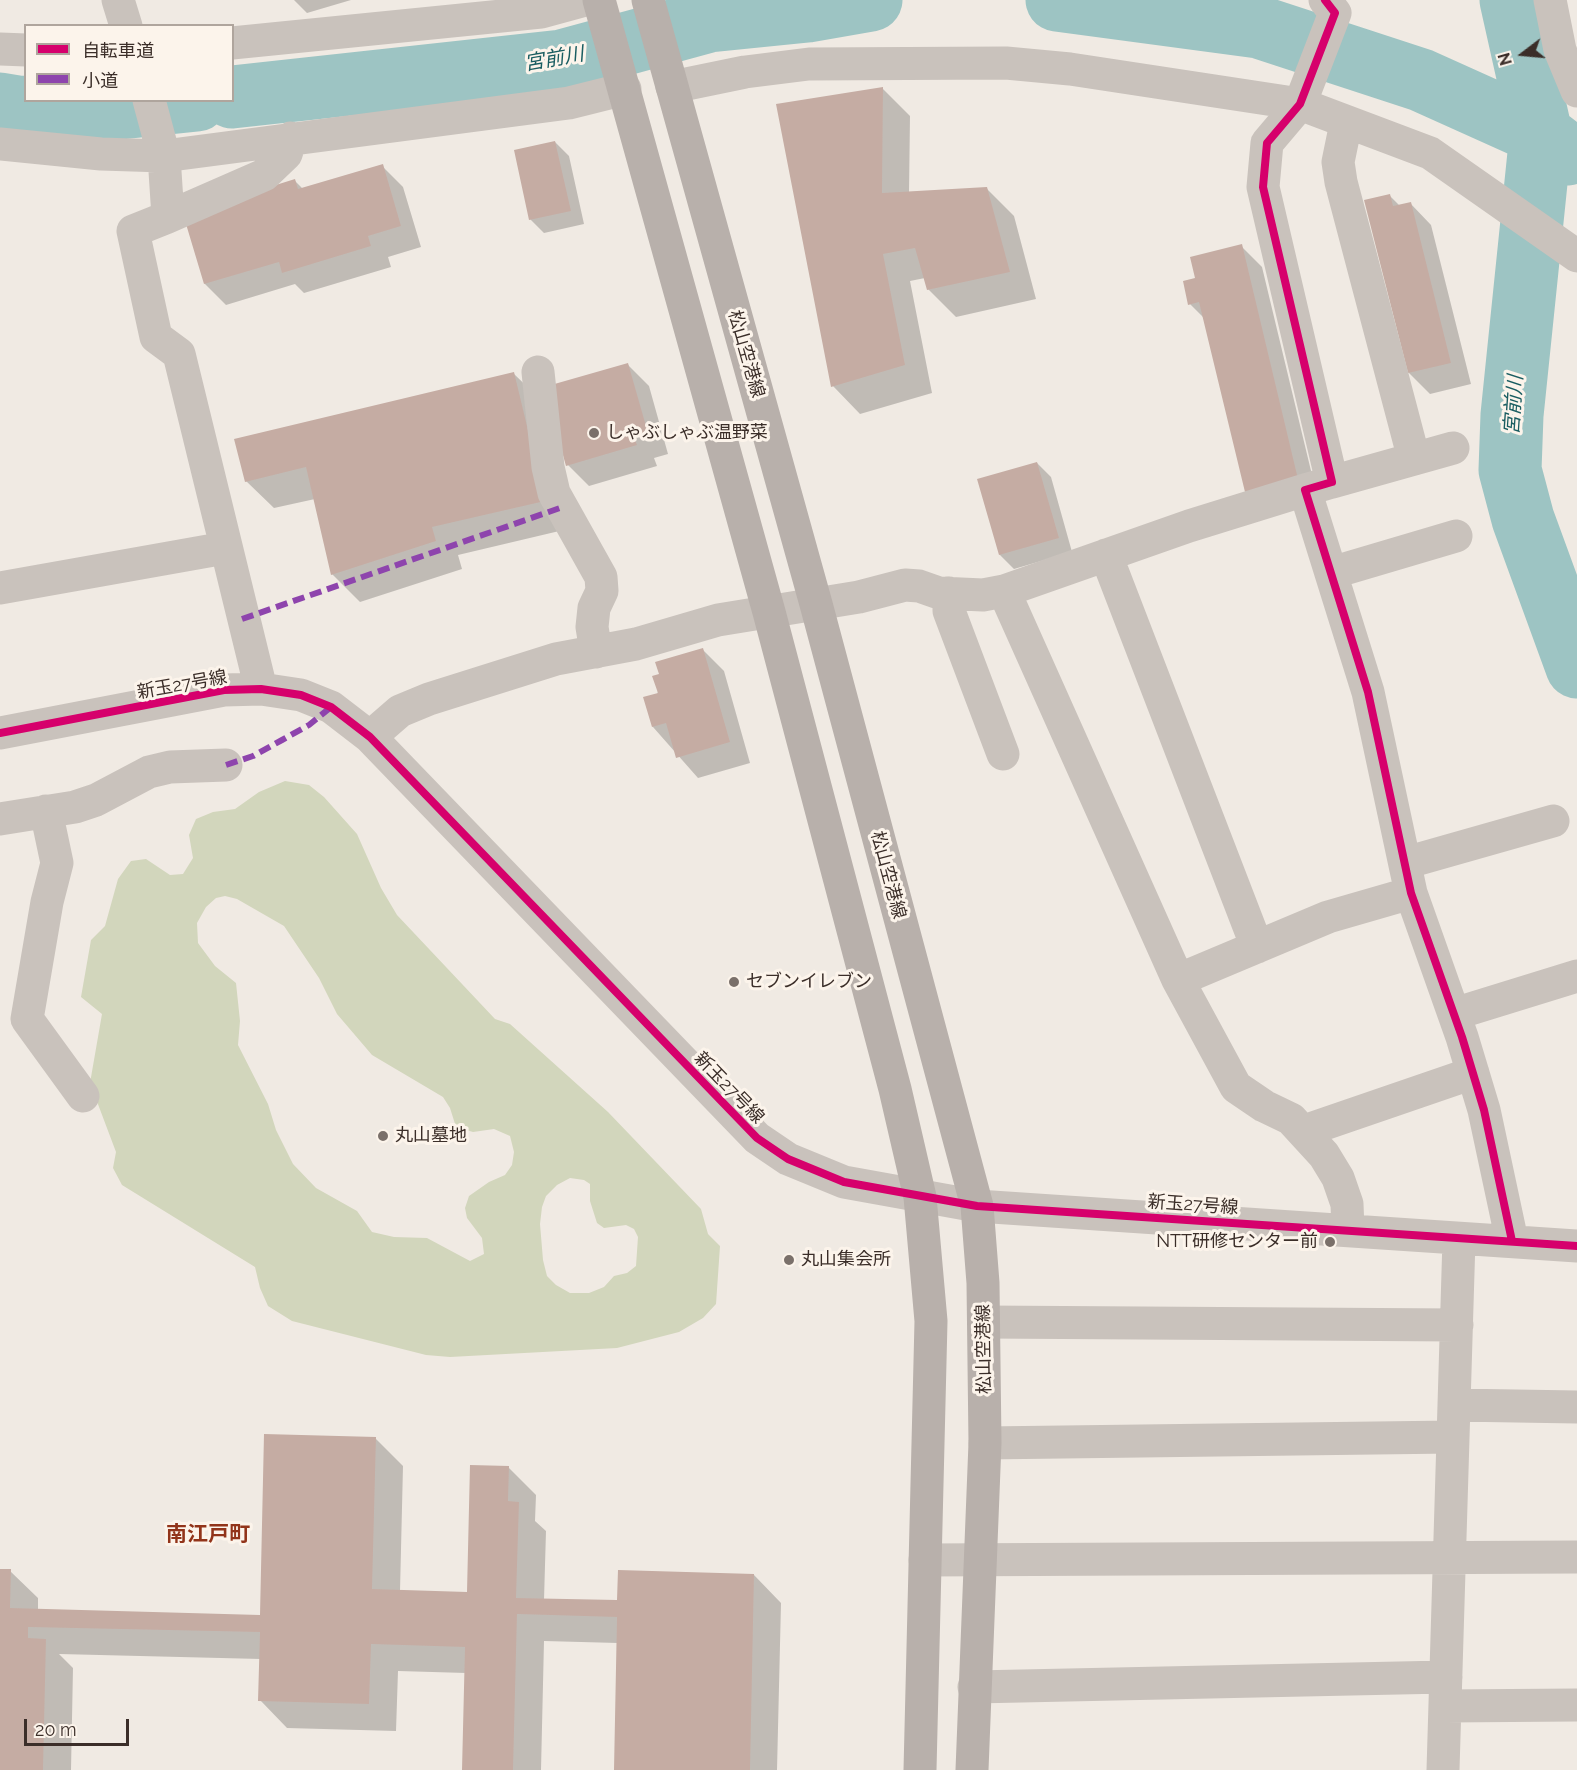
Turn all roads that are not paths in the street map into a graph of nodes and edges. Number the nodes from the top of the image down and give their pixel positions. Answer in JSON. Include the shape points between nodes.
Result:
{"nodes":[{"id":1,"x":118,"y":0,"type":"edge"},
{"id":2,"x":1550,"y":0,"type":"edge"},
{"id":3,"x":596,"y":5,"type":"edge"},
{"id":4,"x":649,"y":5,"type":"edge"},
{"id":5,"x":1330,"y":6,"type":"edge"},
{"id":6,"x":125,"y":24,"type":"edge"},
{"id":7,"x":234,"y":43,"type":"edge"},
{"id":8,"x":0,"y":49,"type":"edge"},
{"id":9,"x":24,"y":50,"type":"edge"},
{"id":10,"x":670,"y":80,"type":"junction"},
{"id":11,"x":624,"y":83,"type":"junction"},
{"id":12,"x":1577,"y":91,"type":"edge"},
{"id":13,"x":150,"y":102,"type":"edge"},
{"id":14,"x":1300,"y":104,"type":"junction"},
{"id":15,"x":1346,"y":123,"type":"junction"},
{"id":16,"x":291,"y":138,"type":"junction"},
{"id":17,"x":0,"y":144,"type":"edge"},
{"id":18,"x":162,"y":149,"type":"junction"},
{"id":19,"x":168,"y":217,"type":"junction"},
{"id":20,"x":1577,"y":256,"type":"edge"},
{"id":21,"x":538,"y":372,"type":"dead end"},
{"id":22,"x":1453,"y":448,"type":"dead end"},
{"id":23,"x":1414,"y":459,"type":"junction"},
{"id":24,"x":1319,"y":486,"type":"junction"},
{"id":25,"x":1456,"y":536,"type":"dead end"},
{"id":26,"x":225,"y":548,"type":"junction"},
{"id":27,"x":1106,"y":555,"type":"junction"},
{"id":28,"x":1331,"y":573,"type":"junction"},
{"id":29,"x":0,"y":588,"type":"edge"},
{"id":30,"x":1004,"y":591,"type":"junction"},
{"id":31,"x":949,"y":593,"type":"junction"},
{"id":32,"x":816,"y":604,"type":"junction"},
{"id":33,"x":769,"y":612,"type":"junction"},
{"id":34,"x":596,"y":652,"type":"junction"},
{"id":35,"x":261,"y":689,"type":"junction"},
{"id":36,"x":0,"y":733,"type":"edge"},
{"id":37,"x":370,"y":737,"type":"junction"},
{"id":38,"x":1003,"y":754,"type":"dead end"},
{"id":39,"x":226,"y":765,"type":"dead end"},
{"id":40,"x":45,"y":811,"type":"junction"},
{"id":41,"x":0,"y":819,"type":"edge"},
{"id":42,"x":1553,"y":821,"type":"dead end"},
{"id":43,"x":1408,"y":878,"type":"junction"},
{"id":44,"x":1257,"y":947,"type":"junction"},
{"id":45,"x":1577,"y":976,"type":"edge"},
{"id":46,"x":1178,"y":980,"type":"junction"},
{"id":47,"x":1454,"y":1014,"type":"junction"},
{"id":48,"x":1473,"y":1073,"type":"junction"},
{"id":49,"x":83,"y":1096,"type":"dead end"},
{"id":50,"x":1304,"y":1131,"type":"junction"},
{"id":51,"x":920,"y":1197,"type":"junction"},
{"id":52,"x":977,"y":1206,"type":"junction"},
{"id":53,"x":1348,"y":1230,"type":"junction"},
{"id":54,"x":1459,"y":1239,"type":"junction"},
{"id":55,"x":1512,"y":1241,"type":"junction"},
{"id":56,"x":1577,"y":1246,"type":"edge"},
{"id":57,"x":984,"y":1322,"type":"junction"},
{"id":58,"x":1457,"y":1325,"type":"junction"},
{"id":59,"x":1577,"y":1407,"type":"edge"},
{"id":60,"x":1454,"y":1421,"type":"junction"},
{"id":61,"x":985,"y":1443,"type":"junction"},
{"id":62,"x":1450,"y":1557,"type":"junction"},
{"id":63,"x":1577,"y":1557,"type":"edge"},
{"id":64,"x":925,"y":1560,"type":"junction"},
{"id":65,"x":981,"y":1560,"type":"junction"},
{"id":66,"x":974,"y":1687,"type":"junction"},
{"id":67,"x":1446,"y":1692,"type":"junction"},
{"id":68,"x":1577,"y":1705,"type":"edge"},
{"id":69,"x":920,"y":1770,"type":"edge"},
{"id":70,"x":972,"y":1770,"type":"edge"},
{"id":71,"x":1443,"y":1770,"type":"edge"}],
"edges":[{"from":1,"to":6,"type":"street"},
{"from":2,"to":12,"type":"street","via":[[1560,50]]},
{"from":3,"to":7,"type":"street"},
{"from":3,"to":11,"type":"main road"},
{"from":4,"to":10,"type":"main road","name":"松山空港線"},
{"from":5,"to":14,"type":"street"},
{"from":8,"to":9,"type":"street"},
{"from":10,"to":14,"type":"street","via":[[809,64],[1006,63]]},
{"from":10,"to":32,"type":"main road","name":"松山空港線"},
{"from":11,"to":16,"type":"street","via":[[569,102]]},
{"from":11,"to":33,"type":"main road"},
{"from":13,"to":18,"type":"street"},
{"from":14,"to":15,"type":"street"},
{"from":14,"to":24,"type":"street","via":[[1267,143],[1263,187]]},
{"from":15,"to":20,"type":"street","via":[[1430,153]]},
{"from":15,"to":23,"type":"street","via":[[1338,162],[1341,182]]},
{"from":16,"to":18,"type":"street"},
{"from":16,"to":19,"type":"street","via":[[286,154],[264,175]]},
{"from":17,"to":18,"type":"street","via":[[101,154]]},
{"from":18,"to":19,"type":"street"},
{"from":19,"to":26,"type":"street","via":[[133,231],[156,337],[179,354]]},
{"from":21,"to":34,"type":"street","via":[[554,493],[601,577],[602,591],[594,608],[592,627]]},
{"from":22,"to":23,"type":"street"},
{"from":23,"to":24,"type":"street"},
{"from":24,"to":27,"type":"street"},
{"from":24,"to":28,"type":"street"},
{"from":25,"to":28,"type":"street"},
{"from":26,"to":29,"type":"street"},
{"from":26,"to":35,"type":"street"},
{"from":27,"to":30,"type":"street"},
{"from":27,"to":44,"type":"street"},
{"from":28,"to":43,"type":"street","via":[[1368,692]]},
{"from":30,"to":31,"type":"street","via":[[982,595]]},
{"from":30,"to":46,"type":"street"},
{"from":31,"to":32,"type":"street","via":[[905,585]]},
{"from":31,"to":38,"type":"street","via":[[949,611]]},
{"from":32,"to":33,"type":"street"},
{"from":32,"to":52,"type":"main road","name":"松山空港線"},
{"from":33,"to":34,"type":"street","via":[[718,620]]},
{"from":33,"to":51,"type":"main road"},
{"from":34,"to":37,"type":"street","via":[[556,659],[429,699],[400,711]]},
{"from":35,"to":36,"type":"street","name":"新玉27号線","via":[[224,690]]},
{"from":35,"to":37,"type":"street","name":"新玉27号線","via":[[301,695],[331,706]]},
{"from":37,"to":51,"type":"street","name":"新玉27号線","via":[[757,1138],[788,1159],[844,1182]]},
{"from":39,"to":40,"type":"street","via":[[170,767],[149,772],[96,800]]},
{"from":40,"to":41,"type":"street"},
{"from":40,"to":49,"type":"street","via":[[57,862],[27,1019]]},
{"from":42,"to":43,"type":"street"},
{"from":43,"to":44,"type":"street"},
{"from":43,"to":47,"type":"street"},
{"from":44,"to":46,"type":"street"},
{"from":45,"to":47,"type":"street"},
{"from":46,"to":50,"type":"street","via":[[1236,1087],[1291,1119]]},
{"from":47,"to":48,"type":"street"},
{"from":48,"to":50,"type":"street"},
{"from":48,"to":55,"type":"street"},
{"from":50,"to":53,"type":"street","via":[[1338,1178],[1347,1204]]},
{"from":51,"to":52,"type":"street","name":"新玉27号線"},
{"from":51,"to":64,"type":"main road","via":[[931,1321]]},
{"from":52,"to":53,"type":"street","name":"新玉27号線"},
{"from":52,"to":57,"type":"main road","name":"松山空港線"},
{"from":53,"to":54,"type":"street","name":"新玉27号線"},
{"from":54,"to":55,"type":"street","name":"新玉27号線"},
{"from":54,"to":58,"type":"street"},
{"from":55,"to":56,"type":"street","name":"新玉27号線"},
{"from":57,"to":58,"type":"street"},
{"from":57,"to":61,"type":"main road","name":"松山空港線"},
{"from":58,"to":60,"type":"street"},
{"from":59,"to":60,"type":"street"},
{"from":60,"to":61,"type":"street"},
{"from":60,"to":62,"type":"street"},
{"from":61,"to":65,"type":"main road","name":"松山空港線"},
{"from":62,"to":63,"type":"street"},
{"from":62,"to":65,"type":"street"},
{"from":62,"to":67,"type":"street"},
{"from":64,"to":65,"type":"street"},
{"from":64,"to":69,"type":"main road"},
{"from":65,"to":66,"type":"main road","name":"松山空港線"},
{"from":66,"to":67,"type":"street"},
{"from":66,"to":70,"type":"main road","name":"松山空港線"},
{"from":67,"to":68,"type":"street"},
{"from":67,"to":71,"type":"street"}]}
